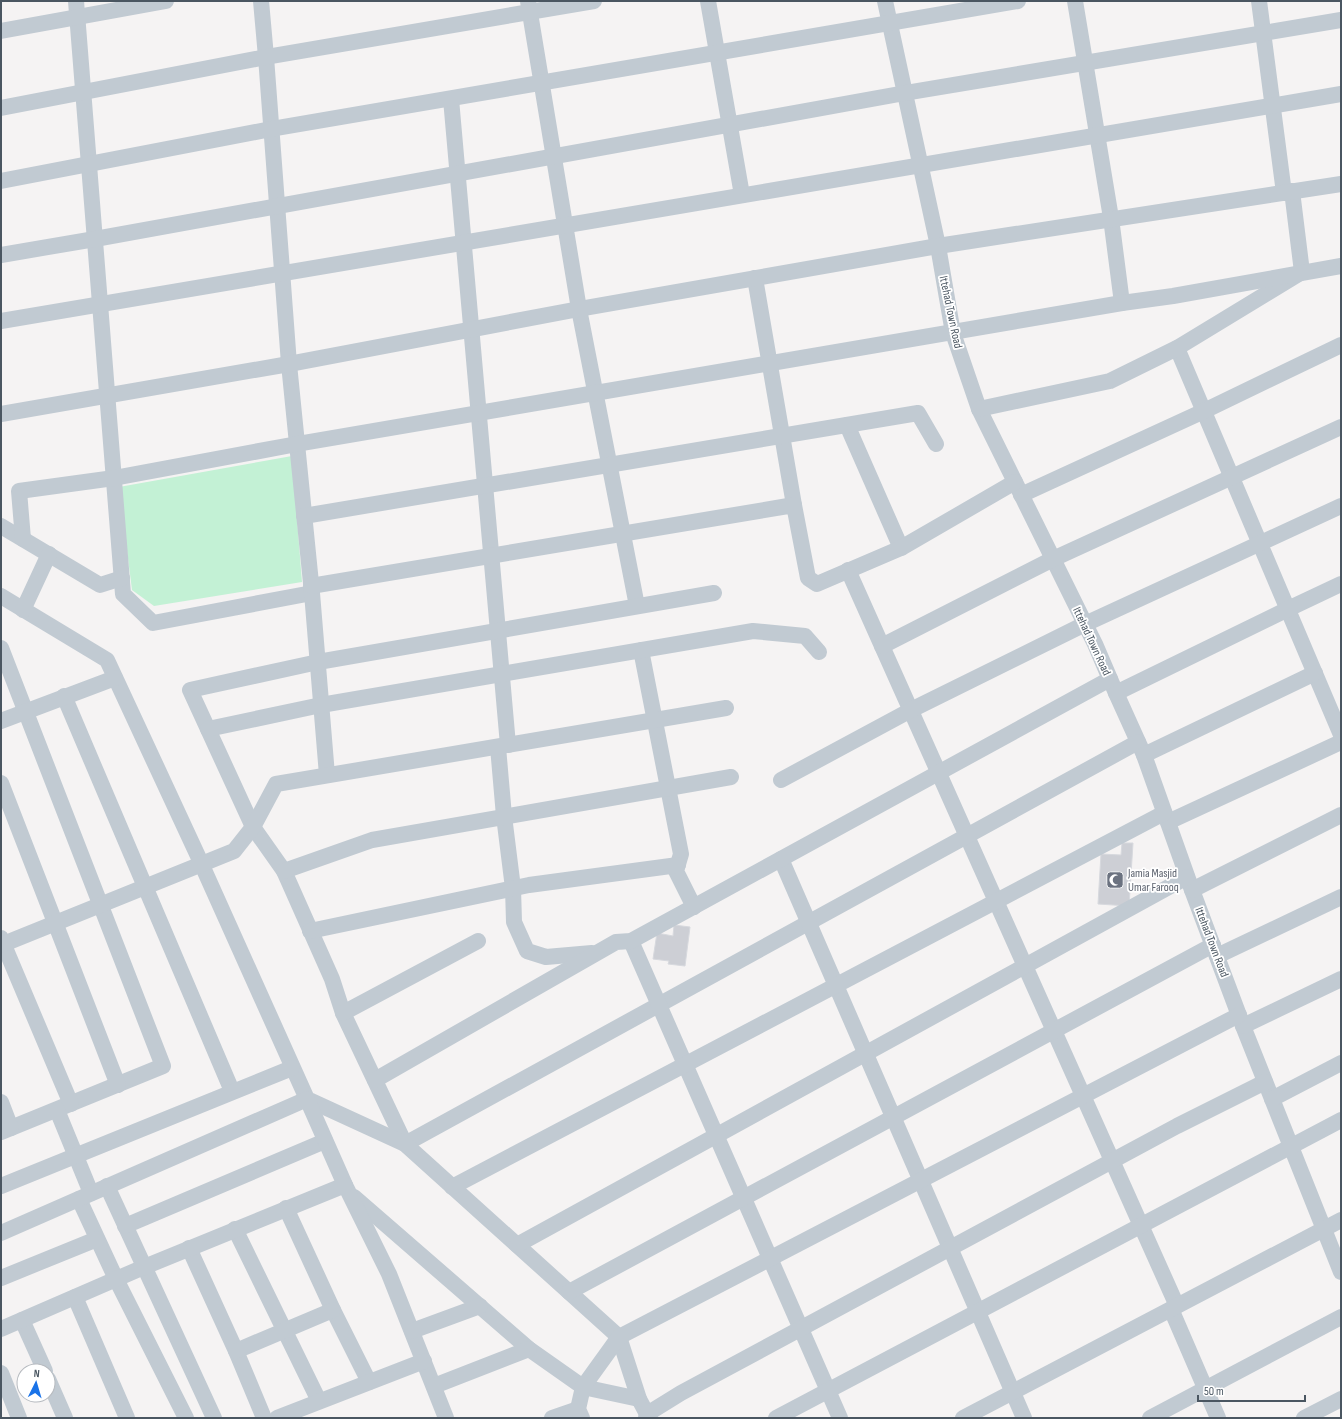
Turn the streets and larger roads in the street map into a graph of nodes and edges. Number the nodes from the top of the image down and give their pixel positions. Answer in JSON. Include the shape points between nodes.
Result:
{"nodes":[{"id":1,"x":76,"y":1,"type":"edge"},
{"id":2,"x":166,"y":1,"type":"edge"},
{"id":3,"x":261,"y":1,"type":"edge"},
{"id":4,"x":594,"y":1,"type":"edge"},
{"id":5,"x":708,"y":1,"type":"edge"},
{"id":6,"x":885,"y":1,"type":"edge"},
{"id":7,"x":1018,"y":1,"type":"edge"},
{"id":8,"x":1076,"y":1,"type":"edge"},
{"id":9,"x":1259,"y":1,"type":"edge"},
{"id":10,"x":529,"y":6,"type":"edge"},
{"id":11,"x":78,"y":17,"type":"junction"},
{"id":12,"x":1341,"y":20,"type":"edge"},
{"id":13,"x":890,"y":23,"type":"junction"},
{"id":14,"x":1,"y":31,"type":"edge"},
{"id":15,"x":1263,"y":33,"type":"junction"},
{"id":16,"x":717,"y":53,"type":"junction"},
{"id":17,"x":266,"y":57,"type":"junction"},
{"id":18,"x":1086,"y":63,"type":"junction"},
{"id":19,"x":542,"y":83,"type":"junction"},
{"id":20,"x":84,"y":93,"type":"junction"},
{"id":21,"x":905,"y":93,"type":"junction"},
{"id":22,"x":1341,"y":94,"type":"edge"},
{"id":23,"x":451,"y":98,"type":"junction"},
{"id":24,"x":1272,"y":106,"type":"junction"},
{"id":25,"x":1,"y":108,"type":"edge"},
{"id":26,"x":729,"y":125,"type":"junction"},
{"id":27,"x":271,"y":130,"type":"junction"},
{"id":28,"x":1097,"y":135,"type":"junction"},
{"id":29,"x":554,"y":156,"type":"junction"},
{"id":30,"x":89,"y":165,"type":"junction"},
{"id":31,"x":920,"y":165,"type":"junction"},
{"id":32,"x":457,"y":173,"type":"junction"},
{"id":33,"x":1,"y":181,"type":"edge"},
{"id":34,"x":1341,"y":184,"type":"edge"},
{"id":35,"x":1288,"y":192,"type":"junction"},
{"id":36,"x":742,"y":195,"type":"junction"},
{"id":37,"x":277,"y":205,"type":"junction"},
{"id":38,"x":1111,"y":218,"type":"junction"},
{"id":39,"x":565,"y":225,"type":"junction"},
{"id":40,"x":95,"y":239,"type":"junction"},
{"id":41,"x":463,"y":243,"type":"junction"},
{"id":42,"x":938,"y":246,"type":"junction"},
{"id":43,"x":1,"y":255,"type":"edge"},
{"id":44,"x":1341,"y":266,"type":"edge"},
{"id":45,"x":1302,"y":272,"type":"junction"},
{"id":46,"x":282,"y":273,"type":"junction"},
{"id":47,"x":755,"y":278,"type":"junction"},
{"id":48,"x":1122,"y":303,"type":"junction"},
{"id":49,"x":100,"y":304,"type":"junction"},
{"id":50,"x":579,"y":309,"type":"junction"},
{"id":51,"x":1,"y":321,"type":"edge"},
{"id":52,"x":470,"y":330,"type":"junction"},
{"id":53,"x":953,"y":333,"type":"junction"},
{"id":54,"x":1341,"y":345,"type":"edge"},
{"id":55,"x":1177,"y":348,"type":"junction"},
{"id":56,"x":289,"y":364,"type":"junction"},
{"id":57,"x":769,"y":364,"type":"junction"},
{"id":58,"x":596,"y":394,"type":"junction"},
{"id":59,"x":107,"y":396,"type":"junction"},
{"id":60,"x":979,"y":409,"type":"junction"},
{"id":61,"x":1204,"y":411,"type":"junction"},
{"id":62,"x":478,"y":413,"type":"junction"},
{"id":63,"x":1,"y":414,"type":"edge"},
{"id":64,"x":847,"y":425,"type":"junction"},
{"id":65,"x":1341,"y":427,"type":"edge"},
{"id":66,"x":782,"y":437,"type":"junction"},
{"id":67,"x":297,"y":444,"type":"junction"},
{"id":68,"x":936,"y":444,"type":"dead end"},
{"id":69,"x":609,"y":464,"type":"junction"},
{"id":70,"x":1231,"y":476,"type":"junction"},
{"id":71,"x":114,"y":478,"type":"junction"},
{"id":72,"x":485,"y":485,"type":"junction"},
{"id":73,"x":1018,"y":489,"type":"junction"},
{"id":74,"x":794,"y":505,"type":"junction"},
{"id":75,"x":1341,"y":506,"type":"edge"},
{"id":76,"x":304,"y":516,"type":"junction"},
{"id":77,"x":1,"y":526,"type":"edge"},
{"id":78,"x":623,"y":534,"type":"junction"},
{"id":79,"x":23,"y":539,"type":"junction"},
{"id":80,"x":1260,"y":543,"type":"junction"},
{"id":81,"x":901,"y":548,"type":"junction"},
{"id":82,"x":49,"y":554,"type":"junction"},
{"id":83,"x":491,"y":556,"type":"junction"},
{"id":84,"x":1053,"y":559,"type":"junction"},
{"id":85,"x":848,"y":570,"type":"junction"},
{"id":86,"x":122,"y":578,"type":"junction"},
{"id":87,"x":1341,"y":584,"type":"edge"},
{"id":88,"x":312,"y":590,"type":"junction"},
{"id":89,"x":714,"y":593,"type":"dead end"},
{"id":90,"x":1,"y":596,"type":"edge"},
{"id":91,"x":637,"y":606,"type":"junction"},
{"id":92,"x":1288,"y":609,"type":"junction"},
{"id":93,"x":23,"y":610,"type":"junction"},
{"id":94,"x":1085,"y":624,"type":"junction"},
{"id":95,"x":498,"y":631,"type":"junction"},
{"id":96,"x":882,"y":646,"type":"junction"},
{"id":97,"x":1,"y":648,"type":"edge"},
{"id":98,"x":641,"y":650,"type":"junction"},
{"id":99,"x":819,"y":652,"type":"dead end"},
{"id":100,"x":318,"y":662,"type":"junction"},
{"id":101,"x":1315,"y":673,"type":"junction"},
{"id":102,"x":502,"y":674,"type":"junction"},
{"id":103,"x":115,"y":678,"type":"junction"},
{"id":104,"x":1113,"y":686,"type":"junction"},
{"id":105,"x":64,"y":696,"type":"junction"},
{"id":106,"x":321,"y":705,"type":"junction"},
{"id":107,"x":726,"y":708,"type":"dead end"},
{"id":108,"x":911,"y":710,"type":"junction"},
{"id":109,"x":26,"y":712,"type":"junction"},
{"id":110,"x":655,"y":720,"type":"junction"},
{"id":111,"x":1,"y":721,"type":"edge"},
{"id":112,"x":208,"y":729,"type":"junction"},
{"id":113,"x":1341,"y":735,"type":"edge"},
{"id":114,"x":1341,"y":742,"type":"edge"},
{"id":115,"x":503,"y":746,"type":"junction"},
{"id":116,"x":1141,"y":749,"type":"junction"},
{"id":117,"x":938,"y":772,"type":"junction"},
{"id":118,"x":327,"y":775,"type":"junction"},
{"id":119,"x":731,"y":777,"type":"dead end"},
{"id":120,"x":781,"y":780,"type":"dead end"},
{"id":121,"x":1,"y":783,"type":"edge"},
{"id":122,"x":668,"y":787,"type":"junction"},
{"id":123,"x":1341,"y":815,"type":"edge"},
{"id":124,"x":504,"y":816,"type":"junction"},
{"id":125,"x":1166,"y":817,"type":"junction"},
{"id":126,"x":253,"y":827,"type":"junction"},
{"id":127,"x":966,"y":835,"type":"junction"},
{"id":128,"x":782,"y":859,"type":"junction"},
{"id":129,"x":202,"y":864,"type":"junction"},
{"id":130,"x":678,"y":865,"type":"junction"},
{"id":131,"x":284,"y":871,"type":"junction"},
{"id":132,"x":1190,"y":884,"type":"junction"},
{"id":133,"x":145,"y":887,"type":"junction"},
{"id":134,"x":514,"y":888,"type":"junction"},
{"id":135,"x":1341,"y":897,"type":"edge"},
{"id":136,"x":996,"y":901,"type":"junction"},
{"id":137,"x":101,"y":905,"type":"junction"},
{"id":138,"x":694,"y":907,"type":"junction"},
{"id":139,"x":809,"y":922,"type":"junction"},
{"id":140,"x":55,"y":924,"type":"junction"},
{"id":141,"x":310,"y":931,"type":"junction"},
{"id":142,"x":478,"y":941,"type":"dead end"},
{"id":143,"x":2,"y":942,"type":"edge"},
{"id":144,"x":631,"y":942,"type":"junction"},
{"id":145,"x":1215,"y":950,"type":"junction"},
{"id":146,"x":599,"y":952,"type":"junction"},
{"id":147,"x":1025,"y":966,"type":"junction"},
{"id":148,"x":1341,"y":979,"type":"edge"},
{"id":149,"x":836,"y":985,"type":"junction"},
{"id":150,"x":659,"y":1005,"type":"junction"},
{"id":151,"x":343,"y":1013,"type":"junction"},
{"id":152,"x":1241,"y":1020,"type":"junction"},
{"id":153,"x":1054,"y":1031,"type":"junction"},
{"id":154,"x":866,"y":1054,"type":"junction"},
{"id":155,"x":1341,"y":1063,"type":"edge"},
{"id":156,"x":685,"y":1065,"type":"junction"},
{"id":157,"x":292,"y":1068,"type":"junction"},
{"id":158,"x":374,"y":1080,"type":"junction"},
{"id":159,"x":1265,"y":1082,"type":"junction"},
{"id":160,"x":118,"y":1085,"type":"junction"},
{"id":161,"x":232,"y":1091,"type":"junction"},
{"id":162,"x":1083,"y":1096,"type":"junction"},
{"id":163,"x":1272,"y":1099,"type":"junction"},
{"id":164,"x":307,"y":1100,"type":"junction"},
{"id":165,"x":1,"y":1102,"type":"edge"},
{"id":166,"x":64,"y":1107,"type":"junction"},
{"id":167,"x":893,"y":1118,"type":"junction"},
{"id":168,"x":1341,"y":1120,"type":"edge"},
{"id":169,"x":6,"y":1130,"type":"edge"},
{"id":170,"x":716,"y":1136,"type":"junction"},
{"id":171,"x":325,"y":1141,"type":"junction"},
{"id":172,"x":405,"y":1144,"type":"junction"},
{"id":173,"x":1291,"y":1147,"type":"junction"},
{"id":174,"x":75,"y":1155,"type":"junction"},
{"id":175,"x":1112,"y":1162,"type":"junction"},
{"id":176,"x":920,"y":1181,"type":"junction"},
{"id":177,"x":1,"y":1186,"type":"edge"},
{"id":178,"x":107,"y":1186,"type":"junction"},
{"id":179,"x":452,"y":1187,"type":"junction"},
{"id":180,"x":346,"y":1188,"type":"junction"},
{"id":181,"x":85,"y":1196,"type":"junction"},
{"id":182,"x":744,"y":1198,"type":"junction"},
{"id":183,"x":286,"y":1208,"type":"junction"},
{"id":184,"x":1341,"y":1220,"type":"edge"},
{"id":185,"x":126,"y":1226,"type":"junction"},
{"id":186,"x":1141,"y":1227,"type":"junction"},
{"id":187,"x":235,"y":1229,"type":"junction"},
{"id":188,"x":1324,"y":1229,"type":"junction"},
{"id":189,"x":1,"y":1233,"type":"edge"},
{"id":190,"x":97,"y":1239,"type":"junction"},
{"id":191,"x":517,"y":1245,"type":"junction"},
{"id":192,"x":189,"y":1248,"type":"junction"},
{"id":193,"x":950,"y":1248,"type":"junction"},
{"id":194,"x":770,"y":1260,"type":"junction"},
{"id":195,"x":144,"y":1267,"type":"junction"},
{"id":196,"x":1341,"y":1272,"type":"edge"},
{"id":197,"x":1,"y":1278,"type":"edge"},
{"id":198,"x":116,"y":1279,"type":"junction"},
{"id":199,"x":569,"y":1292,"type":"junction"},
{"id":200,"x":74,"y":1297,"type":"junction"},
{"id":201,"x":480,"y":1306,"type":"junction"},
{"id":202,"x":1174,"y":1308,"type":"junction"},
{"id":203,"x":333,"y":1310,"type":"junction"},
{"id":204,"x":977,"y":1312,"type":"junction"},
{"id":205,"x":1341,"y":1317,"type":"edge"},
{"id":206,"x":22,"y":1320,"type":"junction"},
{"id":207,"x":1,"y":1329,"type":"edge"},
{"id":208,"x":801,"y":1329,"type":"junction"},
{"id":209,"x":285,"y":1330,"type":"junction"},
{"id":210,"x":412,"y":1331,"type":"junction"},
{"id":211,"x":619,"y":1338,"type":"junction"},
{"id":212,"x":529,"y":1349,"type":"junction"},
{"id":213,"x":236,"y":1351,"type":"junction"},
{"id":214,"x":424,"y":1361,"type":"junction"},
{"id":215,"x":41,"y":1363,"type":"edge"},
{"id":216,"x":1,"y":1373,"type":"edge"},
{"id":217,"x":369,"y":1382,"type":"junction"},
{"id":218,"x":434,"y":1386,"type":"junction"},
{"id":219,"x":583,"y":1387,"type":"junction"},
{"id":220,"x":1205,"y":1388,"type":"junction"},
{"id":221,"x":4,"y":1389,"type":"edge"},
{"id":222,"x":828,"y":1391,"type":"junction"},
{"id":223,"x":1012,"y":1392,"type":"junction"},
{"id":224,"x":56,"y":1397,"type":"edge"},
{"id":225,"x":639,"y":1399,"type":"junction"},
{"id":226,"x":1341,"y":1399,"type":"edge"},
{"id":227,"x":319,"y":1401,"type":"junction"},
{"id":228,"x":580,"y":1413,"type":"edge"},
{"id":229,"x":443,"y":1417,"type":"edge"},
{"id":230,"x":648,"y":1417,"type":"edge"},
{"id":231,"x":19,"y":1418,"type":"edge"},
{"id":232,"x":65,"y":1418,"type":"edge"},
{"id":233,"x":127,"y":1418,"type":"edge"},
{"id":234,"x":186,"y":1418,"type":"edge"},
{"id":235,"x":214,"y":1418,"type":"edge"},
{"id":236,"x":264,"y":1418,"type":"edge"},
{"id":237,"x":277,"y":1418,"type":"edge"},
{"id":238,"x":552,"y":1418,"type":"edge"},
{"id":239,"x":776,"y":1418,"type":"edge"},
{"id":240,"x":840,"y":1418,"type":"edge"},
{"id":241,"x":963,"y":1418,"type":"edge"},
{"id":242,"x":1024,"y":1418,"type":"edge"},
{"id":243,"x":1150,"y":1418,"type":"edge"},
{"id":244,"x":1218,"y":1418,"type":"edge"},
{"id":245,"x":1304,"y":1418,"type":"edge"}],
"edges":[{"from":1,"to":11,"type":"street"},
{"from":2,"to":11,"type":"street"},
{"from":3,"to":17,"type":"street"},
{"from":4,"to":10,"type":"street"},
{"from":5,"to":16,"type":"street"},
{"from":6,"to":13,"type":"street","name":"Ittehad Town Road"},
{"from":7,"to":13,"type":"street"},
{"from":8,"to":18,"type":"street"},
{"from":9,"to":15,"type":"street"},
{"from":10,"to":17,"type":"street"},
{"from":10,"to":19,"type":"street"},
{"from":11,"to":14,"type":"street"},
{"from":11,"to":20,"type":"street"},
{"from":12,"to":15,"type":"street"},
{"from":13,"to":16,"type":"street"},
{"from":13,"to":21,"type":"street","name":"Ittehad Town Road"},
{"from":15,"to":18,"type":"street"},
{"from":15,"to":24,"type":"street"},
{"from":16,"to":19,"type":"street"},
{"from":16,"to":26,"type":"street"},
{"from":17,"to":20,"type":"street"},
{"from":17,"to":27,"type":"street"},
{"from":18,"to":21,"type":"street"},
{"from":18,"to":28,"type":"street"},
{"from":19,"to":23,"type":"street"},
{"from":19,"to":29,"type":"street"},
{"from":20,"to":25,"type":"street"},
{"from":20,"to":30,"type":"street"},
{"from":21,"to":26,"type":"street"},
{"from":21,"to":31,"type":"street","name":"Ittehad Town Road"},
{"from":22,"to":24,"type":"street"},
{"from":23,"to":27,"type":"street"},
{"from":23,"to":32,"type":"street"},
{"from":24,"to":28,"type":"street"},
{"from":24,"to":35,"type":"street"},
{"from":26,"to":29,"type":"street"},
{"from":26,"to":36,"type":"street"},
{"from":27,"to":30,"type":"street"},
{"from":27,"to":37,"type":"street"},
{"from":28,"to":31,"type":"street"},
{"from":28,"to":38,"type":"street"},
{"from":29,"to":32,"type":"street"},
{"from":29,"to":39,"type":"street"},
{"from":30,"to":33,"type":"street"},
{"from":30,"to":40,"type":"street"},
{"from":31,"to":36,"type":"street"},
{"from":31,"to":42,"type":"street","name":"Ittehad Town Road"},
{"from":32,"to":37,"type":"street"},
{"from":32,"to":41,"type":"street"},
{"from":34,"to":35,"type":"street"},
{"from":35,"to":38,"type":"street"},
{"from":35,"to":45,"type":"street"},
{"from":36,"to":39,"type":"street"},
{"from":37,"to":40,"type":"street"},
{"from":37,"to":46,"type":"street"},
{"from":38,"to":42,"type":"street"},
{"from":38,"to":48,"type":"street"},
{"from":39,"to":41,"type":"street"},
{"from":39,"to":50,"type":"street"},
{"from":40,"to":43,"type":"street"},
{"from":40,"to":49,"type":"street"},
{"from":41,"to":46,"type":"street"},
{"from":41,"to":52,"type":"street"},
{"from":42,"to":47,"type":"street"},
{"from":42,"to":53,"type":"street","name":"Ittehad Town Road"},
{"from":44,"to":45,"type":"street"},
{"from":45,"to":48,"type":"street"},
{"from":45,"to":55,"type":"street"},
{"from":46,"to":49,"type":"street"},
{"from":46,"to":56,"type":"street"},
{"from":47,"to":50,"type":"street"},
{"from":47,"to":57,"type":"street"},
{"from":48,"to":53,"type":"street"},
{"from":49,"to":51,"type":"street"},
{"from":49,"to":59,"type":"street"},
{"from":50,"to":52,"type":"street"},
{"from":50,"to":58,"type":"street"},
{"from":52,"to":56,"type":"street"},
{"from":52,"to":62,"type":"street"},
{"from":53,"to":57,"type":"street"},
{"from":53,"to":60,"type":"street","name":"Ittehad Town Road"},
{"from":54,"to":61,"type":"street"},
{"from":55,"to":60,"type":"street","via":[[1110,381]]},
{"from":55,"to":61,"type":"street"},
{"from":56,"to":59,"type":"street"},
{"from":56,"to":67,"type":"street"},
{"from":57,"to":58,"type":"street"},
{"from":57,"to":66,"type":"street"},
{"from":58,"to":62,"type":"street"},
{"from":58,"to":69,"type":"street"},
{"from":59,"to":63,"type":"street"},
{"from":59,"to":71,"type":"street"},
{"from":60,"to":73,"type":"street","name":"Ittehad Town Road"},
{"from":61,"to":70,"type":"street"},
{"from":61,"to":73,"type":"street"},
{"from":62,"to":67,"type":"street"},
{"from":62,"to":72,"type":"street"},
{"from":64,"to":66,"type":"street"},
{"from":64,"to":68,"type":"street","via":[[918,413]]},
{"from":64,"to":81,"type":"street"},
{"from":65,"to":70,"type":"street"},
{"from":66,"to":69,"type":"street"},
{"from":66,"to":74,"type":"street"},
{"from":67,"to":71,"type":"street"},
{"from":67,"to":76,"type":"street"},
{"from":69,"to":72,"type":"street"},
{"from":69,"to":78,"type":"street"},
{"from":70,"to":80,"type":"street"},
{"from":70,"to":84,"type":"street"},
{"from":71,"to":79,"type":"street","via":[[19,491]]},
{"from":71,"to":86,"type":"street"},
{"from":72,"to":76,"type":"street"},
{"from":72,"to":83,"type":"street"},
{"from":73,"to":81,"type":"street"},
{"from":73,"to":84,"type":"street","name":"Ittehad Town Road"},
{"from":74,"to":78,"type":"street"},
{"from":74,"to":85,"type":"street","via":[[808,578],[817,584]]},
{"from":75,"to":80,"type":"street"},
{"from":76,"to":88,"type":"street"},
{"from":77,"to":79,"type":"street"},
{"from":78,"to":83,"type":"street"},
{"from":78,"to":91,"type":"street"},
{"from":79,"to":82,"type":"street"},
{"from":80,"to":92,"type":"street"},
{"from":80,"to":94,"type":"street"},
{"from":81,"to":85,"type":"street"},
{"from":82,"to":86,"type":"street","via":[[100,585]]},
{"from":82,"to":93,"type":"street"},
{"from":83,"to":88,"type":"street"},
{"from":83,"to":95,"type":"street"},
{"from":84,"to":94,"type":"street","name":"Ittehad Town Road"},
{"from":84,"to":96,"type":"street"},
{"from":85,"to":96,"type":"street"},
{"from":86,"to":88,"type":"street","via":[[123,594],[153,623]]},
{"from":87,"to":92,"type":"street"},
{"from":88,"to":100,"type":"street"},
{"from":89,"to":91,"type":"street"},
{"from":90,"to":93,"type":"street"},
{"from":91,"to":95,"type":"street"},
{"from":92,"to":101,"type":"street"},
{"from":92,"to":104,"type":"street"},
{"from":93,"to":103,"type":"street","via":[[107,660]]},
{"from":94,"to":104,"type":"street","name":"Ittehad Town Road"},
{"from":94,"to":108,"type":"street"},
{"from":95,"to":100,"type":"street"},
{"from":95,"to":102,"type":"street"},
{"from":96,"to":108,"type":"street"},
{"from":97,"to":109,"type":"street"},
{"from":98,"to":99,"type":"street","via":[[753,631],[805,636]]},
{"from":98,"to":102,"type":"street"},
{"from":98,"to":110,"type":"street"},
{"from":100,"to":106,"type":"street"},
{"from":100,"to":112,"type":"street","via":[[190,690]]},
{"from":101,"to":113,"type":"street"},
{"from":101,"to":116,"type":"street"},
{"from":102,"to":106,"type":"street"},
{"from":102,"to":115,"type":"street"},
{"from":103,"to":105,"type":"street"},
{"from":103,"to":129,"type":"street"},
{"from":104,"to":116,"type":"street","name":"Ittehad Town Road"},
{"from":104,"to":117,"type":"street"},
{"from":105,"to":109,"type":"street"},
{"from":105,"to":133,"type":"street"},
{"from":106,"to":112,"type":"street"},
{"from":106,"to":118,"type":"street"},
{"from":107,"to":110,"type":"street"},
{"from":108,"to":117,"type":"street"},
{"from":108,"to":120,"type":"street"},
{"from":109,"to":111,"type":"street"},
{"from":109,"to":137,"type":"street"},
{"from":110,"to":115,"type":"street"},
{"from":110,"to":122,"type":"street"},
{"from":112,"to":126,"type":"street"},
{"from":114,"to":125,"type":"street"},
{"from":115,"to":118,"type":"street"},
{"from":115,"to":124,"type":"street"},
{"from":116,"to":125,"type":"street","name":"Ittehad Town Road"},
{"from":116,"to":127,"type":"street"},
{"from":117,"to":127,"type":"street"},
{"from":117,"to":128,"type":"street"},
{"from":118,"to":126,"type":"street","via":[[276,784]]},
{"from":119,"to":122,"type":"street"},
{"from":121,"to":140,"type":"street"},
{"from":122,"to":124,"type":"street"},
{"from":122,"to":130,"type":"street","via":[[681,854]]},
{"from":123,"to":132,"type":"street"},
{"from":124,"to":131,"type":"street","via":[[372,840]]},
{"from":124,"to":134,"type":"street"},
{"from":125,"to":132,"type":"street","name":"Ittehad Town Road"},
{"from":125,"to":136,"type":"street"},
{"from":126,"to":129,"type":"street","via":[[234,851]]},
{"from":126,"to":131,"type":"street"},
{"from":127,"to":136,"type":"street"},
{"from":127,"to":139,"type":"street"},
{"from":128,"to":138,"type":"street"},
{"from":128,"to":139,"type":"street"},
{"from":129,"to":133,"type":"street"},
{"from":129,"to":157,"type":"street"},
{"from":130,"to":134,"type":"street"},
{"from":130,"to":138,"type":"street","via":[[676,871]]},
{"from":131,"to":141,"type":"street"},
{"from":132,"to":145,"type":"street","name":"Ittehad Town Road"},
{"from":132,"to":147,"type":"street"},
{"from":133,"to":137,"type":"street"},
{"from":133,"to":161,"type":"street"},
{"from":134,"to":141,"type":"street"},
{"from":134,"to":146,"type":"street","via":[[514,922],[527,951],[546,957]]},
{"from":135,"to":145,"type":"street"},
{"from":136,"to":147,"type":"street"},
{"from":136,"to":149,"type":"street"},
{"from":137,"to":140,"type":"street"},
{"from":137,"to":160,"type":"street","via":[[163,1066]]},
{"from":138,"to":144,"type":"street"},
{"from":139,"to":149,"type":"street"},
{"from":139,"to":150,"type":"street"},
{"from":140,"to":143,"type":"street"},
{"from":140,"to":160,"type":"street"},
{"from":141,"to":151,"type":"street","via":[[332,979]]},
{"from":142,"to":151,"type":"street"},
{"from":143,"to":166,"type":"street"},
{"from":144,"to":146,"type":"street","via":[[616,942]]},
{"from":144,"to":150,"type":"street"},
{"from":145,"to":152,"type":"street","name":"Ittehad Town Road"},
{"from":145,"to":153,"type":"street"},
{"from":146,"to":158,"type":"street"},
{"from":147,"to":153,"type":"street"},
{"from":147,"to":154,"type":"street"},
{"from":148,"to":152,"type":"street"},
{"from":149,"to":154,"type":"street"},
{"from":149,"to":156,"type":"street"},
{"from":150,"to":156,"type":"street"},
{"from":150,"to":172,"type":"street"},
{"from":151,"to":158,"type":"street"},
{"from":152,"to":159,"type":"street","name":"Ittehad Town Road"},
{"from":152,"to":162,"type":"street"},
{"from":153,"to":162,"type":"street"},
{"from":153,"to":167,"type":"street"},
{"from":154,"to":167,"type":"street"},
{"from":154,"to":170,"type":"street"},
{"from":155,"to":163,"type":"street"},
{"from":156,"to":170,"type":"street"},
{"from":156,"to":179,"type":"street"},
{"from":157,"to":161,"type":"street"},
{"from":157,"to":164,"type":"street"},
{"from":158,"to":172,"type":"street"},
{"from":159,"to":163,"type":"street","name":"Ittehad Town Road"},
{"from":159,"to":175,"type":"street"},
{"from":160,"to":166,"type":"street"},
{"from":161,"to":174,"type":"street"},
{"from":162,"to":175,"type":"street"},
{"from":162,"to":176,"type":"street"},
{"from":163,"to":173,"type":"street","name":"Ittehad Town Road"},
{"from":164,"to":171,"type":"street"},
{"from":164,"to":172,"type":"street"},
{"from":164,"to":178,"type":"street"},
{"from":165,"to":169,"type":"street"},
{"from":166,"to":169,"type":"street"},
{"from":166,"to":174,"type":"street"},
{"from":167,"to":176,"type":"street"},
{"from":167,"to":182,"type":"street"},
{"from":168,"to":173,"type":"street"},
{"from":170,"to":182,"type":"street"},
{"from":170,"to":191,"type":"street"},
{"from":171,"to":180,"type":"street"},
{"from":171,"to":185,"type":"street"},
{"from":172,"to":179,"type":"street"},
{"from":173,"to":186,"type":"street"},
{"from":173,"to":188,"type":"street","name":"Ittehad Town Road"},
{"from":174,"to":177,"type":"street"},
{"from":174,"to":181,"type":"street"},
{"from":175,"to":186,"type":"street"},
{"from":175,"to":193,"type":"street"},
{"from":176,"to":193,"type":"street"},
{"from":176,"to":194,"type":"street"},
{"from":178,"to":181,"type":"street"},
{"from":178,"to":185,"type":"street"},
{"from":179,"to":191,"type":"street"},
{"from":180,"to":183,"type":"street"},
{"from":180,"to":201,"type":"street"},
{"from":180,"to":210,"type":"street","via":[[389,1274]]},
{"from":181,"to":189,"type":"street"},
{"from":181,"to":190,"type":"street"},
{"from":182,"to":194,"type":"street"},
{"from":182,"to":199,"type":"street"},
{"from":183,"to":187,"type":"street"},
{"from":183,"to":203,"type":"street"},
{"from":184,"to":188,"type":"street"},
{"from":185,"to":195,"type":"street"},
{"from":186,"to":202,"type":"street"},
{"from":186,"to":204,"type":"street"},
{"from":187,"to":192,"type":"street"},
{"from":187,"to":209,"type":"street"},
{"from":188,"to":196,"type":"street","name":"Ittehad Town Road"},
{"from":188,"to":202,"type":"street"},
{"from":190,"to":197,"type":"street"},
{"from":190,"to":198,"type":"street"},
{"from":191,"to":199,"type":"street"},
{"from":192,"to":195,"type":"street"},
{"from":192,"to":213,"type":"street"},
{"from":193,"to":204,"type":"street"},
{"from":193,"to":208,"type":"street"},
{"from":194,"to":208,"type":"street"},
{"from":194,"to":211,"type":"street"},
{"from":195,"to":198,"type":"street"},
{"from":195,"to":235,"type":"street"},
{"from":198,"to":200,"type":"street"},
{"from":198,"to":234,"type":"street"},
{"from":199,"to":211,"type":"street"},
{"from":200,"to":206,"type":"street"},
{"from":200,"to":233,"type":"street"},
{"from":201,"to":210,"type":"street"},
{"from":201,"to":212,"type":"street"},
{"from":202,"to":220,"type":"street"},
{"from":202,"to":223,"type":"street"},
{"from":203,"to":209,"type":"street"},
{"from":203,"to":217,"type":"street"},
{"from":204,"to":222,"type":"street"},
{"from":204,"to":223,"type":"street"},
{"from":205,"to":220,"type":"street"},
{"from":206,"to":207,"type":"street"},
{"from":206,"to":215,"type":"street"},
{"from":208,"to":222,"type":"street"},
{"from":208,"to":230,"type":"street","via":[[681,1393]]},
{"from":209,"to":213,"type":"street"},
{"from":209,"to":227,"type":"street"},
{"from":210,"to":214,"type":"street"},
{"from":211,"to":219,"type":"street"},
{"from":211,"to":225,"type":"street"},
{"from":212,"to":218,"type":"street"},
{"from":212,"to":219,"type":"street"},
{"from":213,"to":236,"type":"street"},
{"from":214,"to":217,"type":"street"},
{"from":214,"to":218,"type":"street"},
{"from":216,"to":221,"type":"street"},
{"from":217,"to":227,"type":"street"},
{"from":218,"to":229,"type":"street"},
{"from":219,"to":225,"type":"street"},
{"from":219,"to":228,"type":"street"},
{"from":220,"to":243,"type":"street"},
{"from":220,"to":244,"type":"street"},
{"from":221,"to":231,"type":"street"},
{"from":222,"to":239,"type":"street"},
{"from":222,"to":240,"type":"street"},
{"from":223,"to":241,"type":"street"},
{"from":223,"to":242,"type":"street"},
{"from":224,"to":232,"type":"street"},
{"from":225,"to":230,"type":"street"},
{"from":226,"to":245,"type":"street"},
{"from":227,"to":237,"type":"street"},
{"from":228,"to":238,"type":"street"}]}
